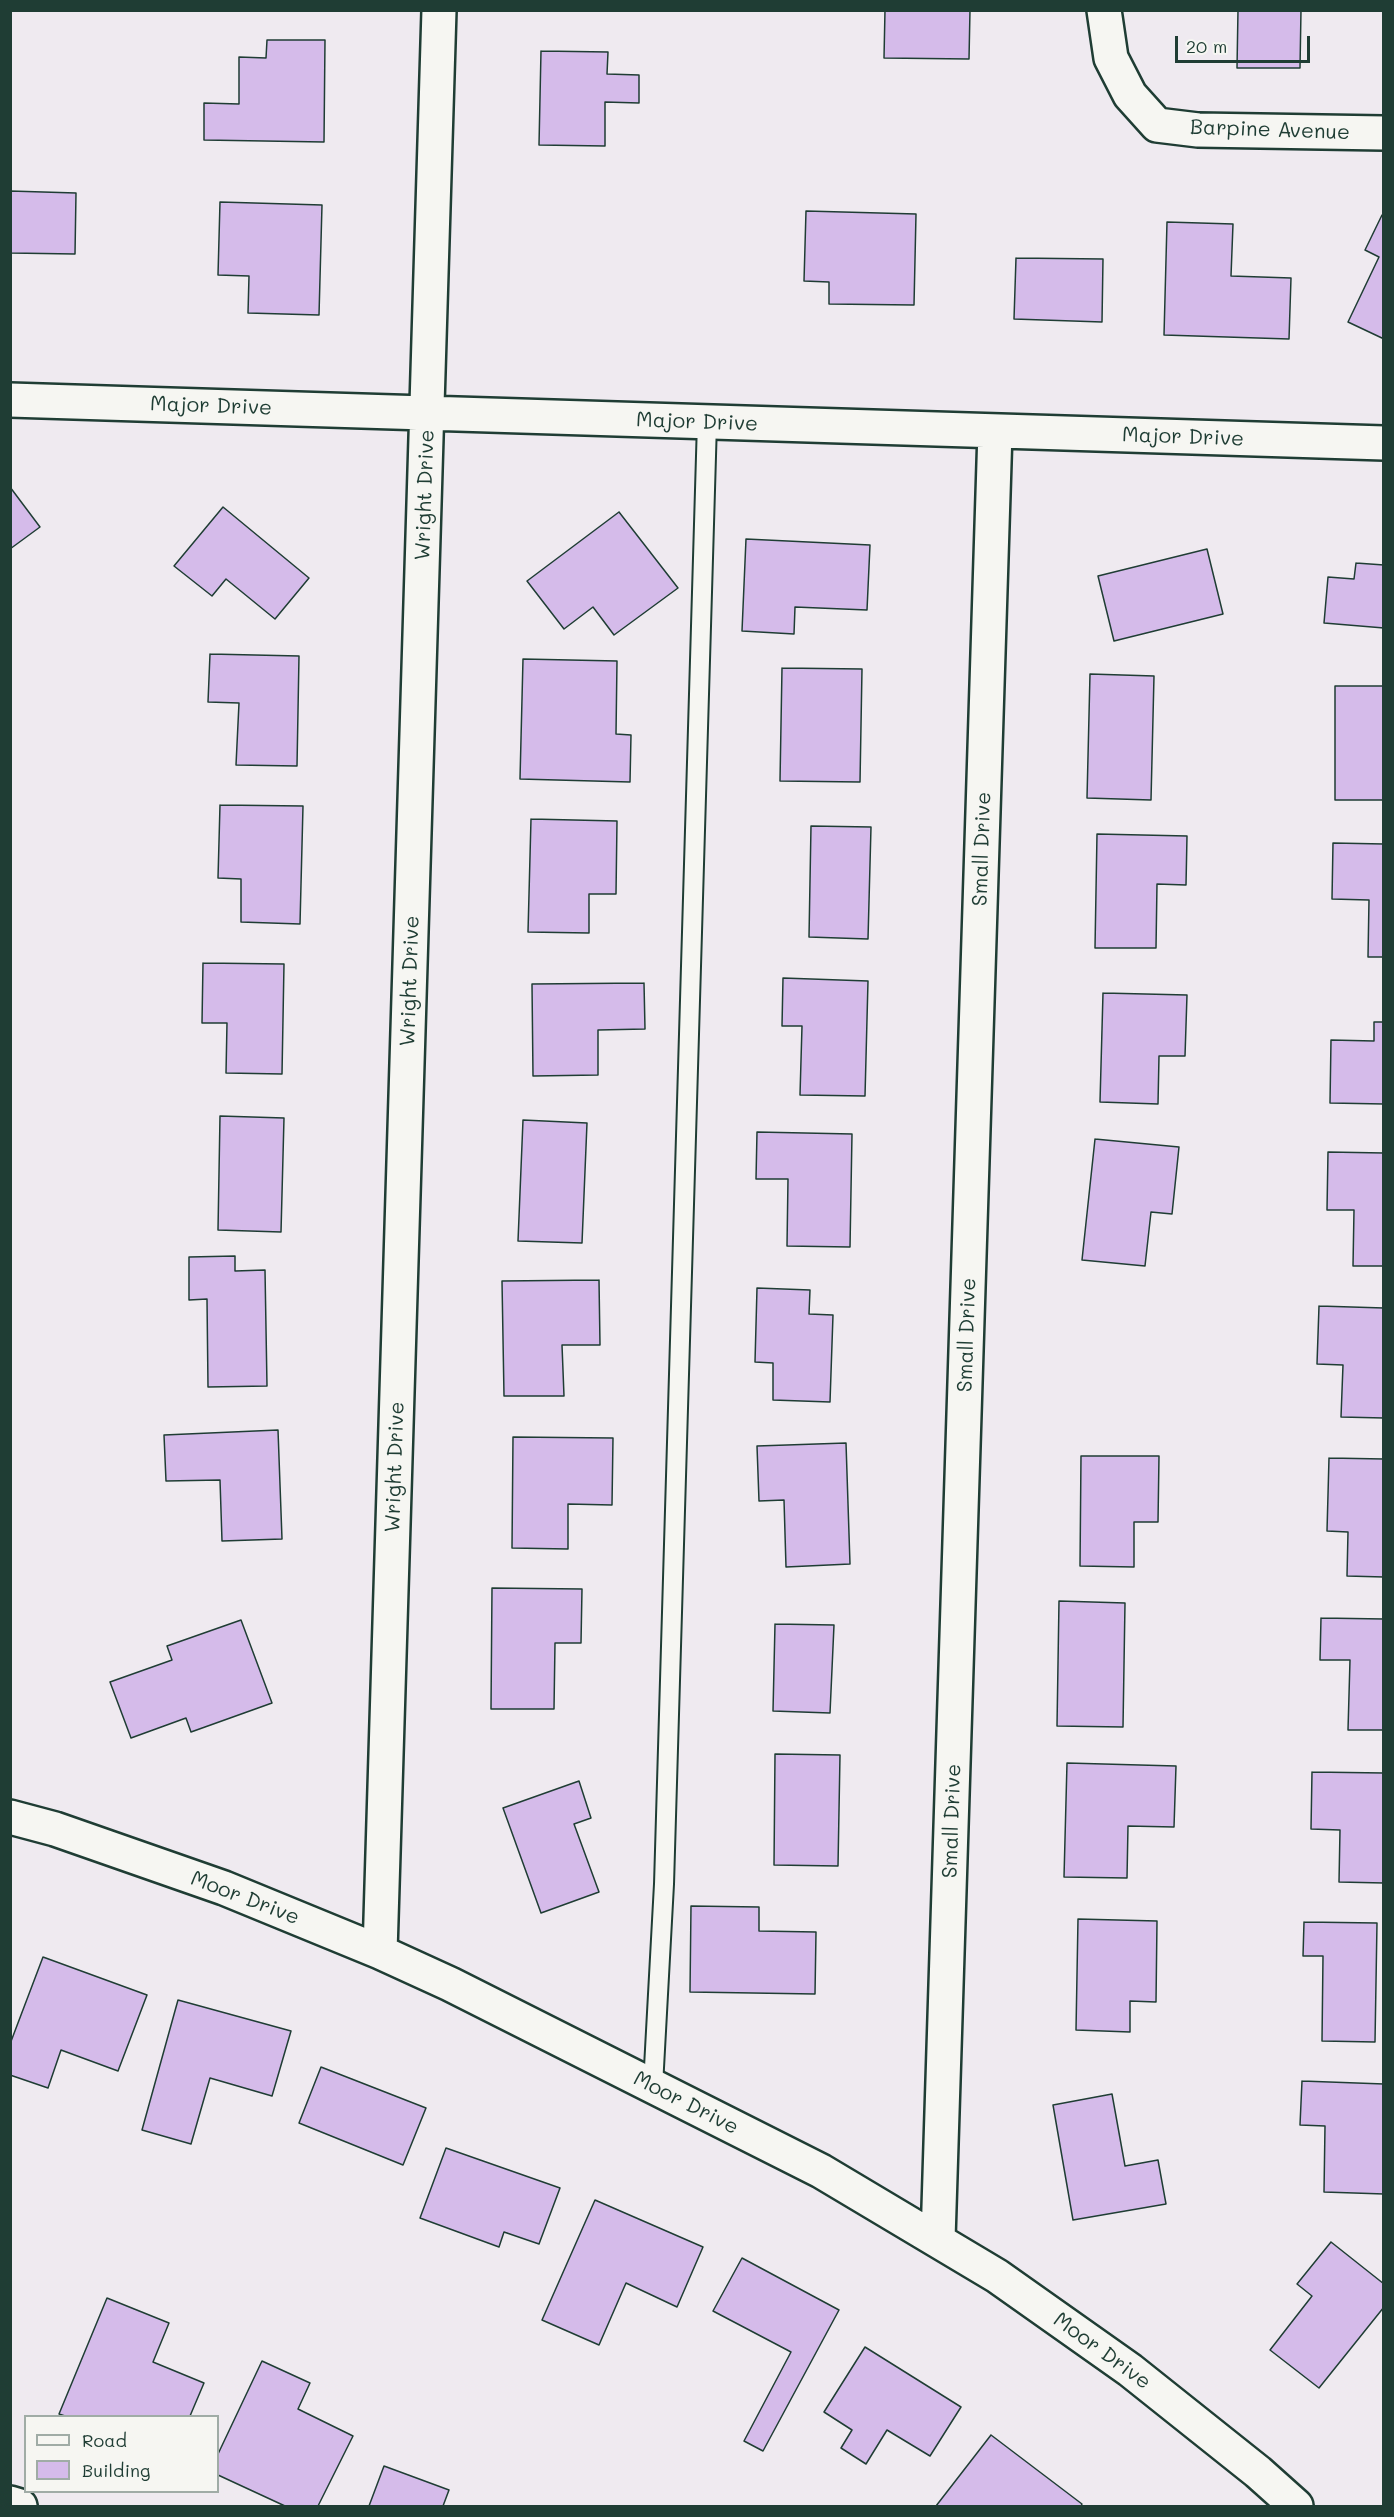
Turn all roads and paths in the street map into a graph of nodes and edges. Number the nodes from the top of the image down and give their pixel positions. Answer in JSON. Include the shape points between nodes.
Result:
{"nodes":[{"id":1,"x":439,"y":10,"type":"edge"},
{"id":2,"x":1104,"y":10,"type":"edge"},
{"id":3,"x":1383,"y":133,"type":"edge"},
{"id":4,"x":10,"y":400,"type":"edge"},
{"id":5,"x":427,"y":413,"type":"junction"},
{"id":6,"x":707,"y":422,"type":"junction"},
{"id":7,"x":995,"y":431,"type":"junction"},
{"id":8,"x":1383,"y":443,"type":"edge"},
{"id":9,"x":10,"y":1817,"type":"edge"},
{"id":10,"x":380,"y":1952,"type":"junction"},
{"id":11,"x":653,"y":2086,"type":"junction"},
{"id":12,"x":938,"y":2239,"type":"junction"},
{"id":13,"x":10,"y":2503,"type":"edge"},
{"id":14,"x":20,"y":2506,"type":"edge"},
{"id":15,"x":1296,"y":2506,"type":"edge"}],
"edges":[{"from":1,"to":5,"type":"street","name":"Wright Drive"},
{"from":2,"to":3,"type":"street","name":"Barpine Avenue","via":[[1111,58],[1130,95],[1157,125],[1198,130]]},
{"from":4,"to":5,"type":"street","name":"Major Drive"},
{"from":5,"to":6,"type":"street","name":"Major Drive"},
{"from":5,"to":10,"type":"street","name":"Wright Drive"},
{"from":6,"to":7,"type":"street","name":"Major Drive"},
{"from":6,"to":11,"type":"lane","via":[[664,1872]]},
{"from":7,"to":8,"type":"street","name":"Major Drive"},
{"from":7,"to":12,"type":"street","name":"Small Drive"},
{"from":9,"to":10,"type":"street","name":"Moor Drive","via":[[224,1888]]},
{"from":10,"to":11,"type":"street","name":"Moor Drive"},
{"from":11,"to":12,"type":"street","name":"Moor Drive","via":[[821,2171]]},
{"from":12,"to":15,"type":"street","name":"Moor Drive","via":[[1130,2370]]},
{"from":13,"to":14,"type":"street"}]}
